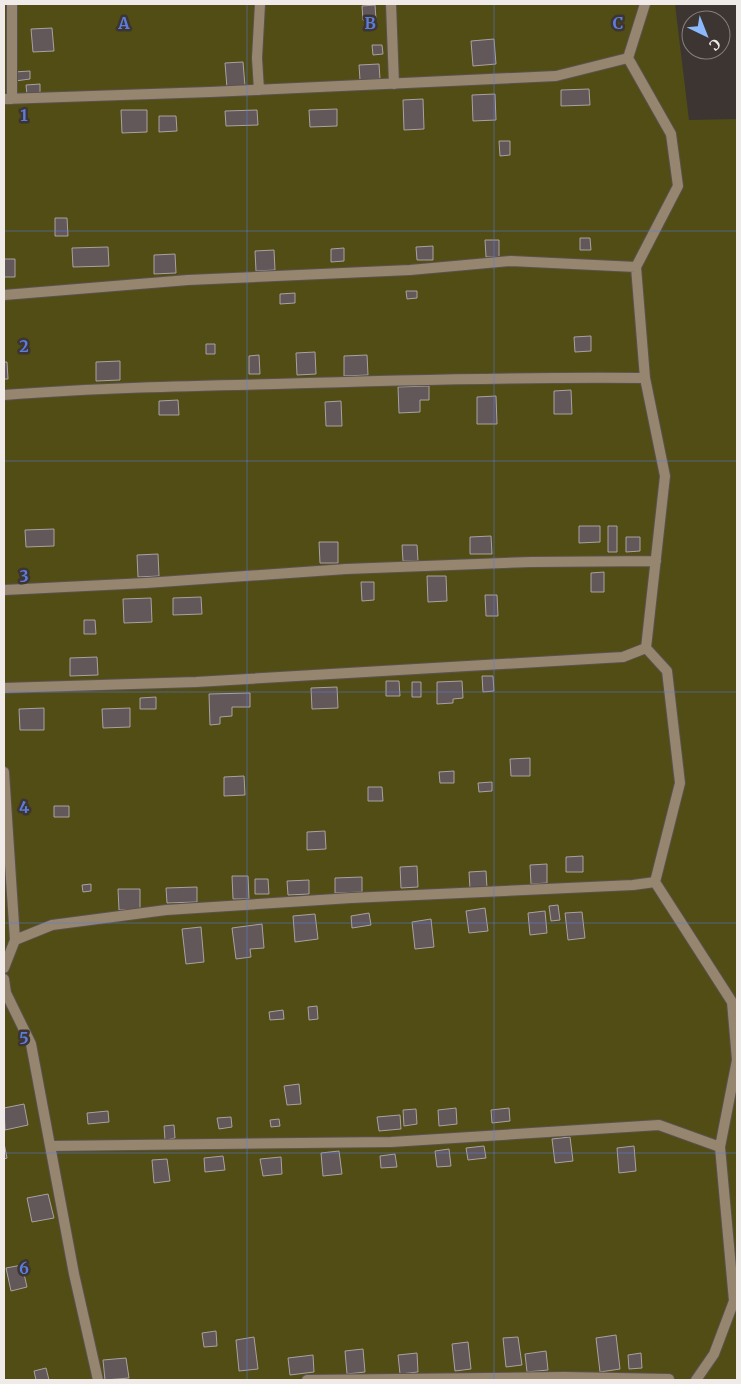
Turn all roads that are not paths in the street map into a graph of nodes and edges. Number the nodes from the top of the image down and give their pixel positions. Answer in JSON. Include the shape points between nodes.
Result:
{"nodes":[{"id":1,"x":12,"y":4,"type":"edge"},
{"id":2,"x":260,"y":4,"type":"edge"},
{"id":3,"x":391,"y":4,"type":"edge"},
{"id":4,"x":645,"y":4,"type":"edge"},
{"id":5,"x":628,"y":58,"type":"junction"},
{"id":6,"x":394,"y":84,"type":"junction"},
{"id":7,"x":259,"y":90,"type":"junction"},
{"id":8,"x":8,"y":99,"type":"edge"},
{"id":9,"x":636,"y":267,"type":"junction"},
{"id":10,"x":4,"y":294,"type":"edge"},
{"id":11,"x":645,"y":378,"type":"junction"},
{"id":12,"x":4,"y":395,"type":"edge"},
{"id":13,"x":656,"y":561,"type":"junction"},
{"id":14,"x":4,"y":590,"type":"edge"},
{"id":15,"x":646,"y":648,"type":"junction"},
{"id":16,"x":4,"y":688,"type":"edge"},
{"id":17,"x":4,"y":772,"type":"edge"},
{"id":18,"x":655,"y":882,"type":"junction"},
{"id":19,"x":15,"y":940,"type":"junction"},
{"id":20,"x":4,"y":968,"type":"edge"},
{"id":21,"x":4,"y":979,"type":"edge"},
{"id":22,"x":5,"y":994,"type":"edge"},
{"id":23,"x":50,"y":1146,"type":"junction"},
{"id":24,"x":720,"y":1147,"type":"junction"},
{"id":25,"x":98,"y":1380,"type":"edge"},
{"id":26,"x":307,"y":1380,"type":"edge"},
{"id":27,"x":671,"y":1380,"type":"edge"},
{"id":28,"x":696,"y":1380,"type":"edge"}],
"edges":[{"from":1,"to":8,"type":"lane"},
{"from":2,"to":7,"type":"lane"},
{"from":3,"to":6,"type":"lane"},
{"from":4,"to":5,"type":"lane"},
{"from":5,"to":6,"type":"lane","via":[[556,76]]},
{"from":5,"to":9,"type":"lane","via":[[671,134],[678,186]]},
{"from":6,"to":7,"type":"lane"},
{"from":7,"to":8,"type":"lane"},
{"from":9,"to":10,"type":"lane","via":[[511,261]]},
{"from":9,"to":11,"type":"lane"},
{"from":11,"to":12,"type":"lane","via":[[527,377],[73,390]]},
{"from":11,"to":13,"type":"lane","via":[[665,476]]},
{"from":13,"to":14,"type":"lane","via":[[346,569]]},
{"from":13,"to":15,"type":"lane"},
{"from":15,"to":16,"type":"lane","via":[[623,657],[196,682]]},
{"from":15,"to":18,"type":"lane","via":[[667,671],[680,784]]},
{"from":17,"to":19,"type":"lane"},
{"from":18,"to":19,"type":"lane","via":[[166,910],[52,925]]},
{"from":18,"to":24,"type":"lane","via":[[732,1002],[737,1060]]},
{"from":19,"to":20,"type":"lane"},
{"from":21,"to":22,"type":"lane"},
{"from":22,"to":23,"type":"lane","via":[[31,1044]]},
{"from":23,"to":24,"type":"lane","via":[[391,1142],[659,1125]]},
{"from":23,"to":25,"type":"lane"},
{"from":24,"to":28,"type":"lane","via":[[734,1301],[714,1354]]},
{"from":26,"to":27,"type":"lane","via":[[554,1377]]}]}
